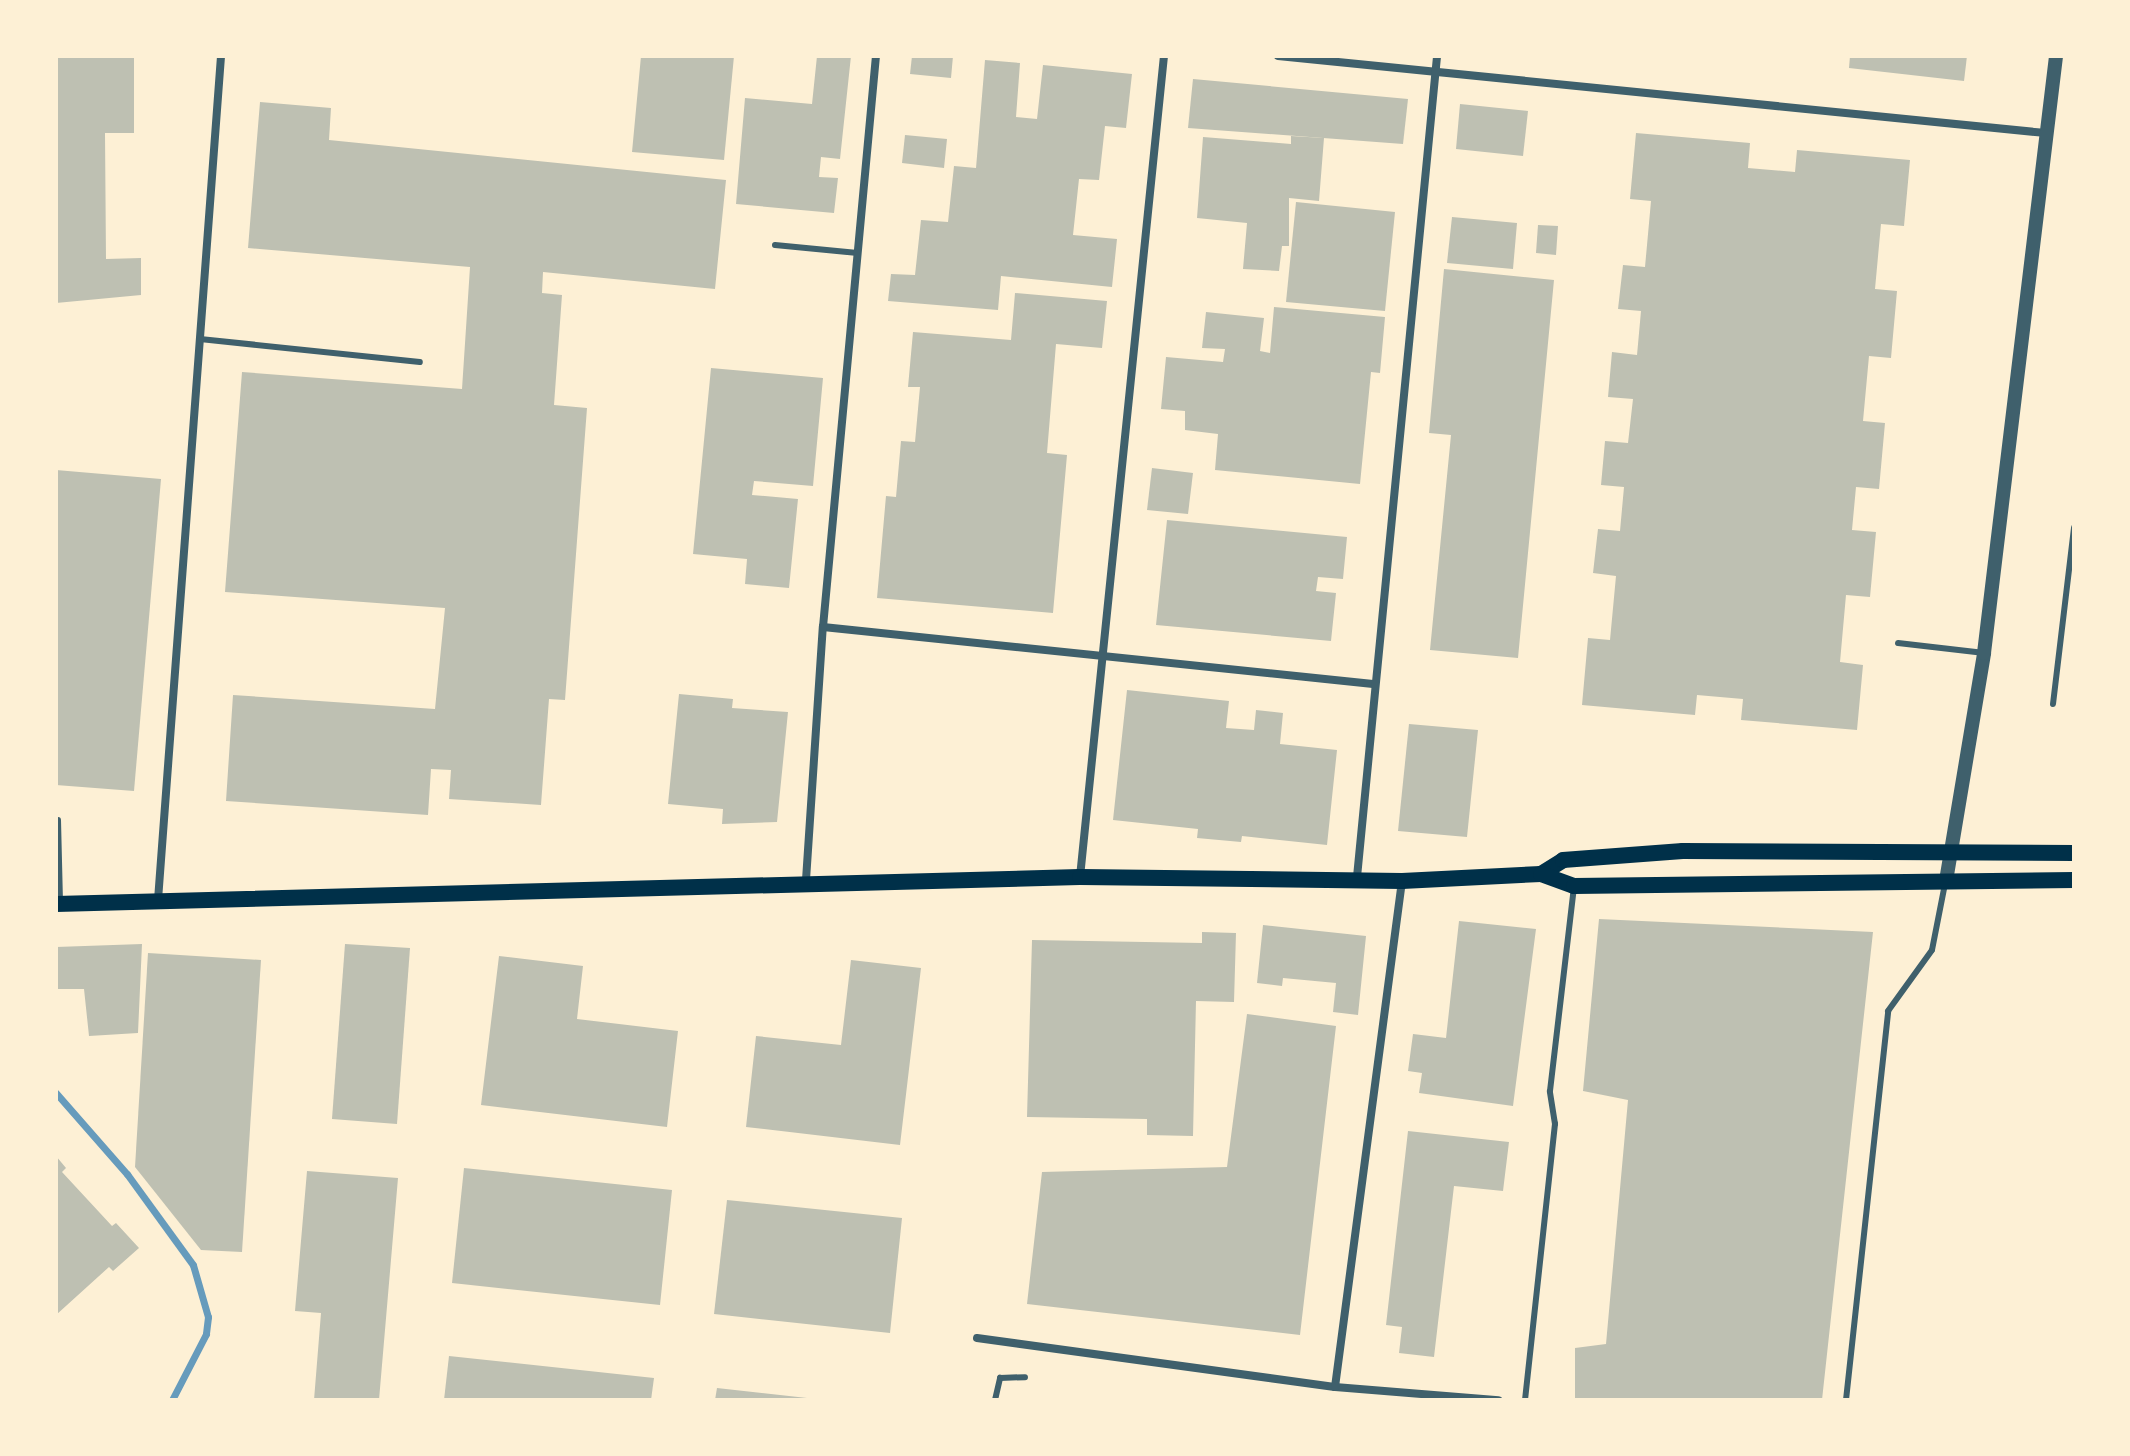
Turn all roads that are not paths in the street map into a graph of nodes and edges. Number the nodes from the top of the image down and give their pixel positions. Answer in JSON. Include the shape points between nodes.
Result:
{"nodes":[{"id":1,"x":221,"y":56,"type":"edge"},
{"id":2,"x":876,"y":56,"type":"edge"},
{"id":3,"x":1164,"y":56,"type":"edge"},
{"id":4,"x":1278,"y":56,"type":"edge"},
{"id":5,"x":1437,"y":56,"type":"edge"},
{"id":6,"x":2056,"y":56,"type":"edge"},
{"id":7,"x":1436,"y":69,"type":"junction"},
{"id":8,"x":2046,"y":133,"type":"junction"},
{"id":9,"x":775,"y":245,"type":"dead end"},
{"id":10,"x":858,"y":253,"type":"junction"},
{"id":11,"x":200,"y":339,"type":"junction"},
{"id":12,"x":420,"y":362,"type":"dead end"},
{"id":13,"x":2074,"y":527,"type":"edge"},
{"id":14,"x":823,"y":627,"type":"junction"},
{"id":15,"x":1898,"y":643,"type":"dead end"},
{"id":16,"x":1984,"y":653,"type":"junction"},
{"id":17,"x":1103,"y":657,"type":"junction"},
{"id":18,"x":1373,"y":684,"type":"junction"},
{"id":19,"x":2053,"y":704,"type":"dead end"},
{"id":20,"x":58,"y":820,"type":"dead end"},
{"id":21,"x":1950,"y":850,"type":"junction"},
{"id":22,"x":2074,"y":853,"type":"edge"},
{"id":23,"x":1541,"y":874,"type":"junction"},
{"id":24,"x":1080,"y":877,"type":"junction"},
{"id":25,"x":1357,"y":877,"type":"junction"},
{"id":26,"x":806,"y":880,"type":"junction"},
{"id":27,"x":2074,"y":880,"type":"edge"},
{"id":28,"x":1402,"y":881,"type":"junction"},
{"id":29,"x":1946,"y":881,"type":"junction"},
{"id":30,"x":1574,"y":886,"type":"junction"},
{"id":31,"x":158,"y":900,"type":"junction"},
{"id":32,"x":58,"y":904,"type":"edge"},
{"id":33,"x":977,"y":1338,"type":"dead end"},
{"id":34,"x":1025,"y":1377,"type":"dead end"},
{"id":35,"x":1335,"y":1387,"type":"junction"},
{"id":36,"x":995,"y":1400,"type":"edge"},
{"id":37,"x":1498,"y":1400,"type":"edge"},
{"id":38,"x":1525,"y":1400,"type":"edge"},
{"id":39,"x":1846,"y":1400,"type":"edge"}],
"edges":[{"from":1,"to":11,"type":"street"},
{"from":2,"to":10,"type":"street"},
{"from":3,"to":17,"type":"street"},
{"from":4,"to":7,"type":"street"},
{"from":5,"to":7,"type":"street"},
{"from":6,"to":8,"type":"street"},
{"from":7,"to":8,"type":"street"},
{"from":7,"to":18,"type":"street"},
{"from":8,"to":16,"type":"street"},
{"from":9,"to":10,"type":"lane"},
{"from":10,"to":14,"type":"street"},
{"from":11,"to":12,"type":"lane"},
{"from":11,"to":31,"type":"street"},
{"from":13,"to":19,"type":"lane"},
{"from":14,"to":17,"type":"street"},
{"from":14,"to":26,"type":"street"},
{"from":15,"to":16,"type":"lane"},
{"from":16,"to":21,"type":"street"},
{"from":17,"to":18,"type":"street"},
{"from":17,"to":24,"type":"street"},
{"from":18,"to":25,"type":"street"},
{"from":20,"to":32,"type":"lane"},
{"from":21,"to":22,"type":"main road"},
{"from":21,"to":23,"type":"main road","via":[[1683,851],[1563,860]]},
{"from":21,"to":29,"type":"street"},
{"from":23,"to":28,"type":"main road"},
{"from":23,"to":30,"type":"main road"},
{"from":24,"to":25,"type":"main road"},
{"from":24,"to":26,"type":"main road"},
{"from":25,"to":28,"type":"main road"},
{"from":26,"to":31,"type":"main road"},
{"from":27,"to":29,"type":"main road"},
{"from":28,"to":35,"type":"street"},
{"from":29,"to":30,"type":"main road"},
{"from":29,"to":39,"type":"lane","via":[[1932,950],[1888,1011]]},
{"from":30,"to":38,"type":"lane","via":[[1550,1091],[1555,1124]]},
{"from":31,"to":32,"type":"main road"},
{"from":33,"to":35,"type":"street"},
{"from":34,"to":36,"type":"lane","via":[[1000,1378]]},
{"from":35,"to":37,"type":"street"}]}
